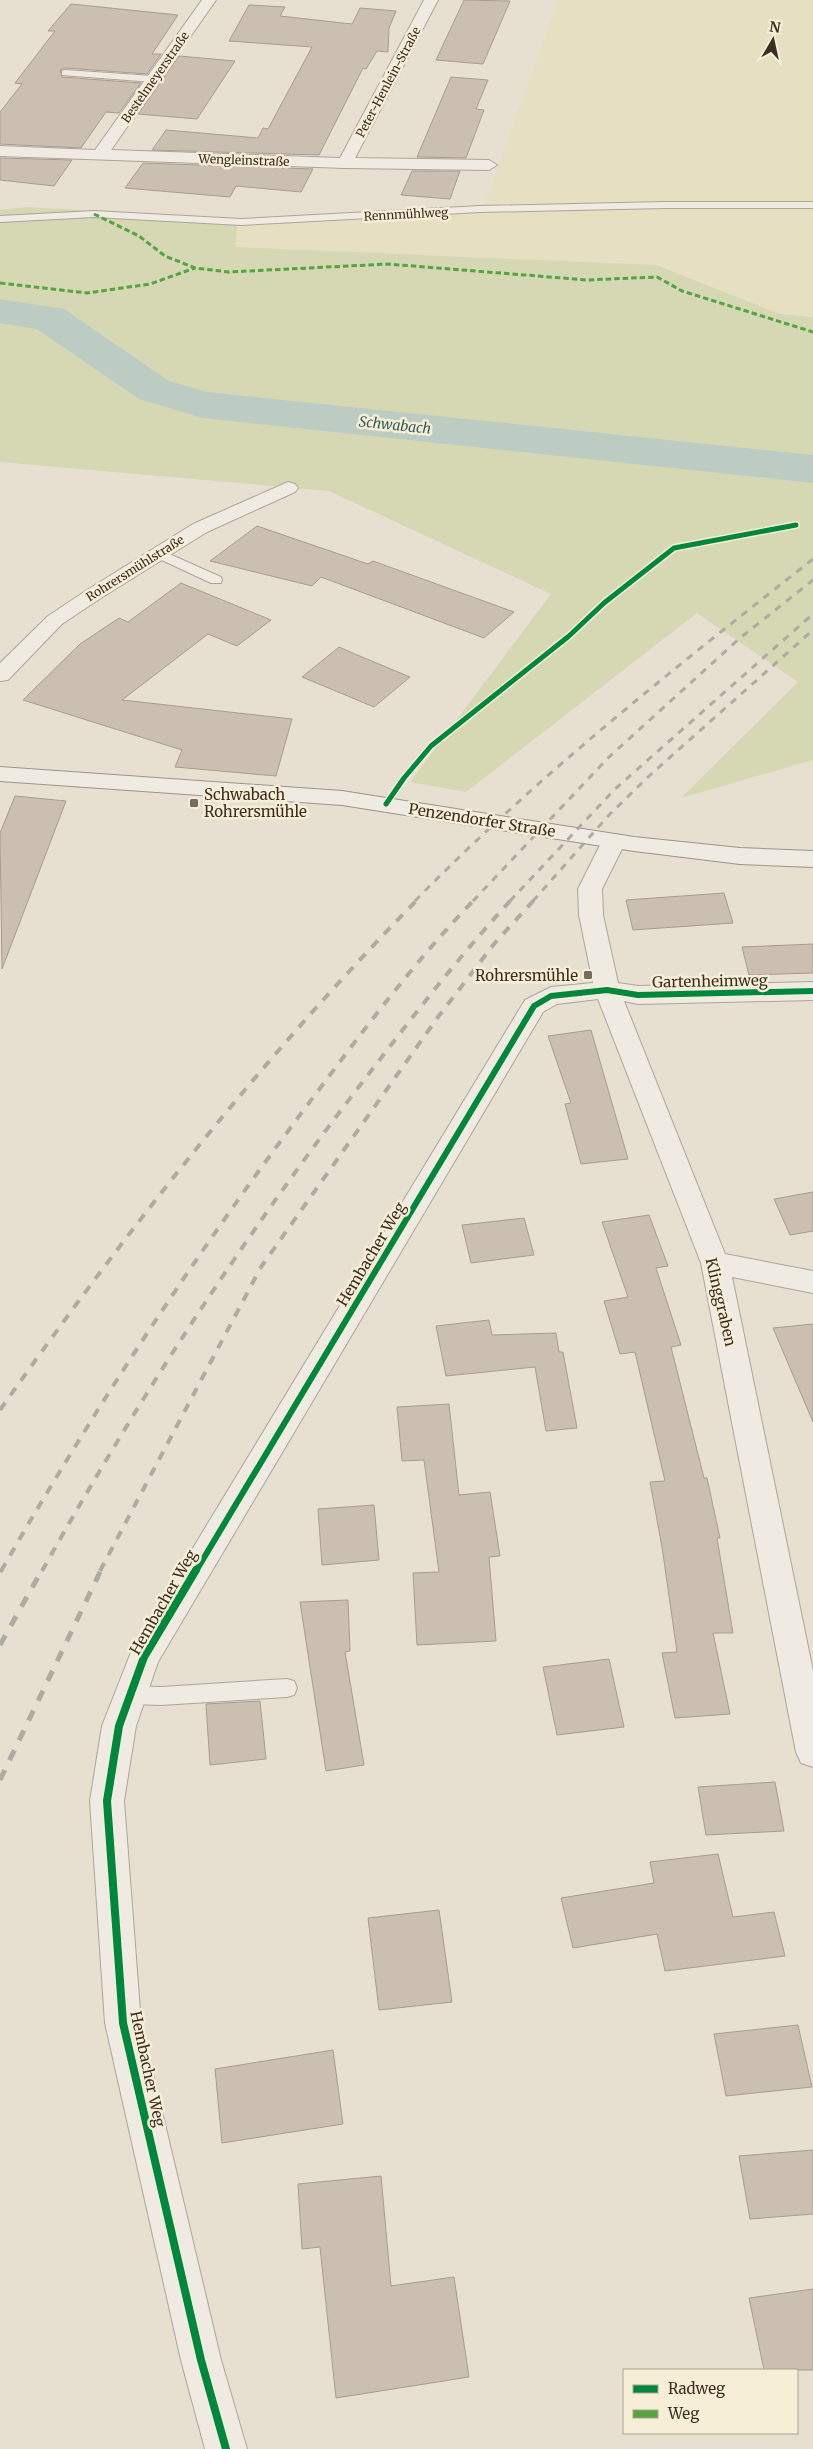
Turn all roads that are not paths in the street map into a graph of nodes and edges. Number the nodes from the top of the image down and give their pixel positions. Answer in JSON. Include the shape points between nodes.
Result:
{"nodes":[{"id":1,"x":209,"y":0,"type":"edge"},
{"id":2,"x":431,"y":0,"type":"edge"},
{"id":3,"x":65,"y":73,"type":"dead end"},
{"id":4,"x":153,"y":79,"type":"junction"},
{"id":5,"x":0,"y":151,"type":"edge"},
{"id":6,"x":100,"y":154,"type":"junction"},
{"id":7,"x":345,"y":163,"type":"junction"},
{"id":8,"x":489,"y":165,"type":"dead end"},
{"id":9,"x":813,"y":205,"type":"edge"},
{"id":10,"x":0,"y":219,"type":"edge"},
{"id":11,"x":288,"y":488,"type":"dead end"},
{"id":12,"x":158,"y":553,"type":"junction"},
{"id":13,"x":216,"y":580,"type":"dead end"},
{"id":14,"x":0,"y":675,"type":"edge"},
{"id":15,"x":0,"y":774,"type":"edge"},
{"id":16,"x":614,"y":841,"type":"junction"},
{"id":17,"x":813,"y":859,"type":"edge"},
{"id":18,"x":607,"y":990,"type":"junction"},
{"id":19,"x":813,"y":991,"type":"edge"},
{"id":20,"x":714,"y":1263,"type":"junction"},
{"id":21,"x":813,"y":1282,"type":"edge"},
{"id":22,"x":287,"y":1688,"type":"dead end"},
{"id":23,"x":130,"y":1694,"type":"junction"},
{"id":24,"x":813,"y":1752,"type":"edge"},
{"id":25,"x":226,"y":2449,"type":"edge"}],
"edges":[{"from":1,"to":4,"type":"street","name":"Bestelmeyerstraße"},
{"from":2,"to":7,"type":"street","name":"Peter-Henlein-Straße"},
{"from":3,"to":4,"type":"lane"},
{"from":4,"to":6,"type":"street","name":"Bestelmeyerstraße"},
{"from":5,"to":6,"type":"street","name":"Wengleinstraße"},
{"from":6,"to":7,"type":"street","name":"Wengleinstraße"},
{"from":7,"to":8,"type":"street","name":"Wengleinstraße"},
{"from":9,"to":10,"type":"lane","name":"Rennmühlweg","via":[[480,209],[241,222],[94,214]]},
{"from":11,"to":12,"type":"street","name":"Rohrersmühlstraße","via":[[200,528]]},
{"from":12,"to":13,"type":"lane"},
{"from":12,"to":14,"type":"street","name":"Rohrersmühlstraße","via":[[55,620]]},
{"from":15,"to":16,"type":"street","name":"Penzendorfer Straße","via":[[342,798]]},
{"from":16,"to":17,"type":"street","name":"Penzendorfer Straße","via":[[740,856]]},
{"from":16,"to":18,"type":"street","name":"Klinggraben","via":[[590,889],[591,915]]},
{"from":18,"to":19,"type":"street","name":"Gartenheimweg","via":[[638,995]]},
{"from":18,"to":20,"type":"street","name":"Klinggraben"},
{"from":18,"to":23,"type":"street","name":"Hembacher Weg","via":[[550,996],[534,1006],[144,1657]]},
{"from":20,"to":21,"type":"street"},
{"from":20,"to":24,"type":"street","name":"Klinggraben"},
{"from":22,"to":23,"type":"lane","via":[[161,1696]]},
{"from":23,"to":25,"type":"street","name":"Hembacher Weg","via":[[119,1726],[107,1801],[123,2023],[201,2360]]}]}
